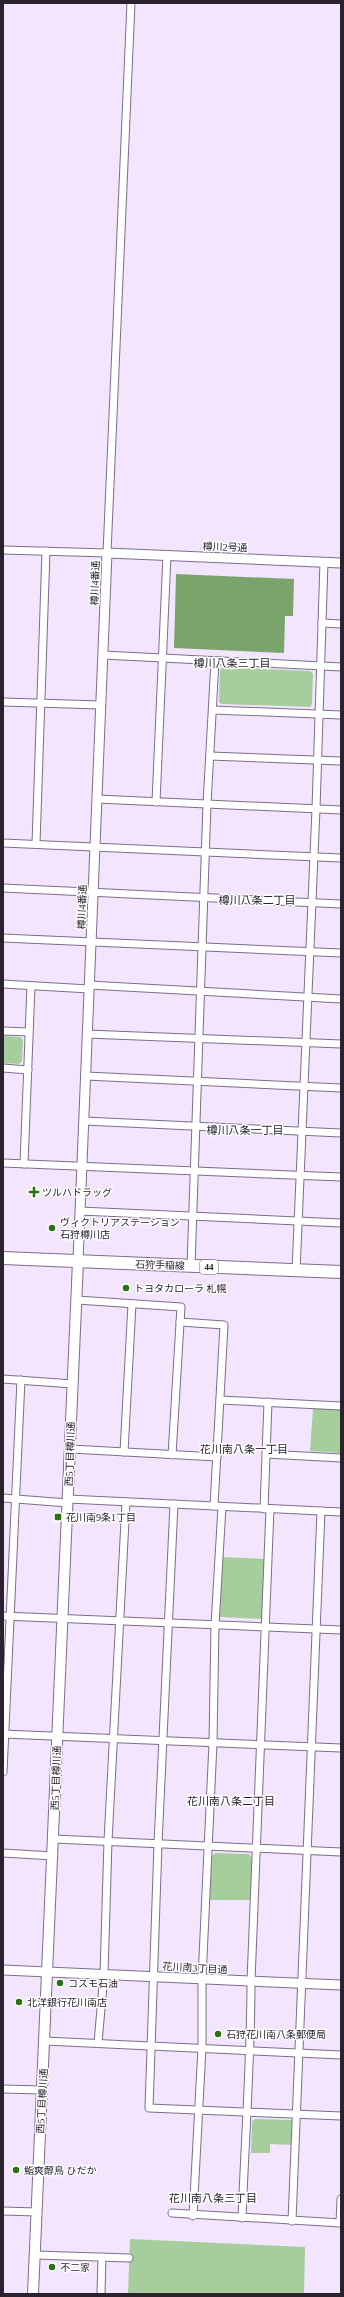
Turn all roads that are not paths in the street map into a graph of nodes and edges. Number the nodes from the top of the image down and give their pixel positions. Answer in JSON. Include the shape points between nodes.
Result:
{"nodes":[{"id":1,"x":131,"y":3,"type":"edge"},
{"id":2,"x":3,"y":550,"type":"edge"},
{"id":3,"x":46,"y":551,"type":"junction"},
{"id":4,"x":107,"y":553,"type":"junction"},
{"id":5,"x":167,"y":556,"type":"junction"},
{"id":6,"x":324,"y":562,"type":"junction"},
{"id":7,"x":341,"y":563,"type":"edge"},
{"id":8,"x":322,"y":623,"type":"junction"},
{"id":9,"x":341,"y":624,"type":"edge"},
{"id":10,"x":103,"y":655,"type":"junction"},
{"id":11,"x":162,"y":658,"type":"junction"},
{"id":12,"x":215,"y":660,"type":"junction"},
{"id":13,"x":321,"y":666,"type":"junction"},
{"id":14,"x":341,"y":667,"type":"edge"},
{"id":15,"x":3,"y":702,"type":"edge"},
{"id":16,"x":42,"y":704,"type":"junction"},
{"id":17,"x":101,"y":705,"type":"junction"},
{"id":18,"x":213,"y":710,"type":"junction"},
{"id":19,"x":319,"y":714,"type":"junction"},
{"id":20,"x":341,"y":715,"type":"edge"},
{"id":21,"x":210,"y":756,"type":"junction"},
{"id":22,"x":318,"y":760,"type":"junction"},
{"id":23,"x":341,"y":761,"type":"edge"},
{"id":24,"x":97,"y":799,"type":"junction"},
{"id":25,"x":156,"y":802,"type":"junction"},
{"id":26,"x":208,"y":804,"type":"junction"},
{"id":27,"x":316,"y":809,"type":"junction"},
{"id":28,"x":341,"y":810,"type":"edge"},
{"id":29,"x":3,"y":843,"type":"edge"},
{"id":30,"x":36,"y":844,"type":"junction"},
{"id":31,"x":95,"y":848,"type":"junction"},
{"id":32,"x":206,"y":852,"type":"junction"},
{"id":33,"x":314,"y":857,"type":"junction"},
{"id":34,"x":341,"y":858,"type":"edge"},
{"id":35,"x":3,"y":888,"type":"edge"},
{"id":36,"x":93,"y":892,"type":"junction"},
{"id":37,"x":204,"y":898,"type":"junction"},
{"id":38,"x":312,"y":902,"type":"junction"},
{"id":39,"x":341,"y":904,"type":"edge"},
{"id":40,"x":3,"y":938,"type":"edge"},
{"id":41,"x":91,"y":942,"type":"junction"},
{"id":42,"x":202,"y":947,"type":"junction"},
{"id":43,"x":310,"y":952,"type":"junction"},
{"id":44,"x":341,"y":953,"type":"edge"},
{"id":45,"x":3,"y":984,"type":"edge"},
{"id":46,"x":31,"y":986,"type":"junction"},
{"id":47,"x":89,"y":987,"type":"junction"},
{"id":48,"x":201,"y":992,"type":"junction"},
{"id":49,"x":308,"y":997,"type":"junction"},
{"id":50,"x":341,"y":999,"type":"edge"},
{"id":51,"x":3,"y":1031,"type":"edge"},
{"id":52,"x":29,"y":1032,"type":"junction"},
{"id":53,"x":87,"y":1034,"type":"junction"},
{"id":54,"x":199,"y":1038,"type":"junction"},
{"id":55,"x":306,"y":1042,"type":"junction"},
{"id":56,"x":341,"y":1044,"type":"edge"},
{"id":57,"x":3,"y":1068,"type":"edge"},
{"id":58,"x":28,"y":1070,"type":"junction"},
{"id":59,"x":86,"y":1076,"type":"junction"},
{"id":60,"x":197,"y":1082,"type":"junction"},
{"id":61,"x":304,"y":1086,"type":"junction"},
{"id":62,"x":341,"y":1088,"type":"edge"},
{"id":63,"x":84,"y":1121,"type":"junction"},
{"id":64,"x":196,"y":1128,"type":"junction"},
{"id":65,"x":302,"y":1131,"type":"junction"},
{"id":66,"x":341,"y":1133,"type":"edge"},
{"id":67,"x":3,"y":1163,"type":"edge"},
{"id":68,"x":24,"y":1164,"type":"junction"},
{"id":69,"x":82,"y":1167,"type":"junction"},
{"id":70,"x":194,"y":1172,"type":"junction"},
{"id":71,"x":300,"y":1175,"type":"junction"},
{"id":72,"x":341,"y":1177,"type":"edge"},
{"id":73,"x":80,"y":1212,"type":"junction"},
{"id":74,"x":192,"y":1216,"type":"junction"},
{"id":75,"x":299,"y":1220,"type":"junction"},
{"id":76,"x":341,"y":1223,"type":"edge"},
{"id":77,"x":3,"y":1258,"type":"edge"},
{"id":78,"x":78,"y":1261,"type":"junction"},
{"id":79,"x":191,"y":1266,"type":"junction"},
{"id":80,"x":296,"y":1271,"type":"junction"},
{"id":81,"x":341,"y":1272,"type":"edge"},
{"id":82,"x":77,"y":1300,"type":"junction"},
{"id":83,"x":132,"y":1304,"type":"junction"},
{"id":84,"x":180,"y":1322,"type":"junction"},
{"id":85,"x":3,"y":1379,"type":"edge"},
{"id":86,"x":21,"y":1380,"type":"junction"},
{"id":87,"x":73,"y":1384,"type":"junction"},
{"id":88,"x":220,"y":1400,"type":"junction"},
{"id":89,"x":268,"y":1402,"type":"junction"},
{"id":90,"x":341,"y":1406,"type":"edge"},
{"id":91,"x":71,"y":1449,"type":"junction"},
{"id":92,"x":124,"y":1452,"type":"junction"},
{"id":93,"x":266,"y":1454,"type":"junction"},
{"id":94,"x":172,"y":1455,"type":"junction"},
{"id":95,"x":217,"y":1457,"type":"junction"},
{"id":96,"x":341,"y":1458,"type":"edge"},
{"id":97,"x":3,"y":1498,"type":"edge"},
{"id":98,"x":16,"y":1499,"type":"junction"},
{"id":99,"x":68,"y":1501,"type":"junction"},
{"id":100,"x":126,"y":1502,"type":"junction"},
{"id":101,"x":174,"y":1504,"type":"junction"},
{"id":102,"x":214,"y":1506,"type":"junction"},
{"id":103,"x":222,"y":1507,"type":"junction"},
{"id":104,"x":267,"y":1509,"type":"junction"},
{"id":105,"x":321,"y":1511,"type":"junction"},
{"id":106,"x":341,"y":1512,"type":"edge"},
{"id":107,"x":7,"y":1616,"type":"edge"},
{"id":108,"x":63,"y":1619,"type":"junction"},
{"id":109,"x":118,"y":1621,"type":"junction"},
{"id":110,"x":167,"y":1623,"type":"junction"},
{"id":111,"x":215,"y":1625,"type":"junction"},
{"id":112,"x":266,"y":1627,"type":"junction"},
{"id":113,"x":315,"y":1629,"type":"junction"},
{"id":114,"x":341,"y":1630,"type":"edge"},
{"id":115,"x":4,"y":1734,"type":"edge"},
{"id":116,"x":58,"y":1737,"type":"junction"},
{"id":117,"x":114,"y":1739,"type":"junction"},
{"id":118,"x":164,"y":1741,"type":"junction"},
{"id":119,"x":213,"y":1743,"type":"junction"},
{"id":120,"x":260,"y":1745,"type":"junction"},
{"id":121,"x":311,"y":1747,"type":"junction"},
{"id":122,"x":341,"y":1748,"type":"edge"},
{"id":123,"x":3,"y":1772,"type":"edge"},
{"id":124,"x":54,"y":1839,"type":"junction"},
{"id":125,"x":108,"y":1841,"type":"junction"},
{"id":126,"x":158,"y":1844,"type":"junction"},
{"id":127,"x":208,"y":1846,"type":"junction"},
{"id":128,"x":258,"y":1848,"type":"junction"},
{"id":129,"x":306,"y":1850,"type":"junction"},
{"id":130,"x":341,"y":1852,"type":"edge"},
{"id":131,"x":3,"y":1853,"type":"edge"},
{"id":132,"x":53,"y":1856,"type":"junction"},
{"id":133,"x":3,"y":1970,"type":"edge"},
{"id":134,"x":48,"y":1971,"type":"junction"},
{"id":135,"x":104,"y":1974,"type":"junction"},
{"id":136,"x":152,"y":1977,"type":"junction"},
{"id":137,"x":202,"y":1979,"type":"junction"},
{"id":138,"x":251,"y":1981,"type":"junction"},
{"id":139,"x":301,"y":1983,"type":"junction"},
{"id":140,"x":341,"y":1985,"type":"edge"},
{"id":141,"x":45,"y":2041,"type":"junction"},
{"id":142,"x":98,"y":2043,"type":"junction"},
{"id":143,"x":152,"y":2046,"type":"junction"},
{"id":144,"x":202,"y":2048,"type":"junction"},
{"id":145,"x":251,"y":2051,"type":"junction"},
{"id":146,"x":300,"y":2053,"type":"junction"},
{"id":147,"x":341,"y":2055,"type":"edge"},
{"id":148,"x":3,"y":2089,"type":"edge"},
{"id":149,"x":42,"y":2090,"type":"junction"},
{"id":150,"x":199,"y":2110,"type":"junction"},
{"id":151,"x":246,"y":2112,"type":"junction"},
{"id":152,"x":297,"y":2114,"type":"junction"},
{"id":153,"x":341,"y":2116,"type":"edge"},
{"id":154,"x":341,"y":2199,"type":"edge"},
{"id":155,"x":3,"y":2211,"type":"edge"},
{"id":156,"x":37,"y":2212,"type":"junction"},
{"id":157,"x":172,"y":2213,"type":"dead end"},
{"id":158,"x":193,"y":2216,"type":"junction"},
{"id":159,"x":242,"y":2218,"type":"junction"},
{"id":160,"x":292,"y":2221,"type":"junction"},
{"id":161,"x":340,"y":2223,"type":"edge"},
{"id":162,"x":34,"y":2255,"type":"junction"},
{"id":163,"x":102,"y":2257,"type":"junction"},
{"id":164,"x":129,"y":2258,"type":"dead end"},
{"id":165,"x":33,"y":2294,"type":"edge"},
{"id":166,"x":101,"y":2294,"type":"edge"}],
"edges":[{"from":1,"to":4,"type":"street"},
{"from":2,"to":3,"type":"street"},
{"from":3,"to":4,"type":"street"},
{"from":3,"to":16,"type":"street"},
{"from":4,"to":5,"type":"street","name":"樽川2号通"},
{"from":4,"to":10,"type":"street","name":"樽川4番通"},
{"from":5,"to":6,"type":"street","name":"樽川2号通"},
{"from":5,"to":11,"type":"street"},
{"from":6,"to":7,"type":"street","name":"樽川2号通"},
{"from":6,"to":8,"type":"street"},
{"from":8,"to":9,"type":"street"},
{"from":8,"to":13,"type":"street"},
{"from":10,"to":11,"type":"street"},
{"from":10,"to":17,"type":"street","name":"樽川4番通"},
{"from":11,"to":12,"type":"street"},
{"from":11,"to":25,"type":"street"},
{"from":12,"to":13,"type":"street"},
{"from":12,"to":18,"type":"street"},
{"from":13,"to":14,"type":"street"},
{"from":13,"to":19,"type":"street"},
{"from":15,"to":16,"type":"street"},
{"from":16,"to":17,"type":"street"},
{"from":16,"to":30,"type":"street"},
{"from":17,"to":24,"type":"street","name":"樽川4番通"},
{"from":18,"to":19,"type":"street"},
{"from":18,"to":21,"type":"street"},
{"from":19,"to":20,"type":"street"},
{"from":19,"to":22,"type":"street"},
{"from":21,"to":22,"type":"street"},
{"from":21,"to":26,"type":"street"},
{"from":22,"to":23,"type":"street"},
{"from":22,"to":27,"type":"street"},
{"from":24,"to":25,"type":"street"},
{"from":24,"to":31,"type":"street","name":"樽川4番通"},
{"from":25,"to":26,"type":"street"},
{"from":26,"to":27,"type":"street"},
{"from":26,"to":32,"type":"street"},
{"from":27,"to":28,"type":"street"},
{"from":27,"to":33,"type":"street"},
{"from":29,"to":30,"type":"street"},
{"from":30,"to":31,"type":"street"},
{"from":31,"to":32,"type":"street"},
{"from":31,"to":36,"type":"street","name":"樽川4番通"},
{"from":32,"to":33,"type":"street"},
{"from":32,"to":37,"type":"street"},
{"from":33,"to":34,"type":"street"},
{"from":33,"to":38,"type":"street"},
{"from":35,"to":36,"type":"street"},
{"from":36,"to":37,"type":"street"},
{"from":36,"to":41,"type":"street","name":"樽川4番通"},
{"from":37,"to":38,"type":"street"},
{"from":37,"to":42,"type":"street"},
{"from":38,"to":39,"type":"street"},
{"from":38,"to":43,"type":"street"},
{"from":40,"to":41,"type":"street"},
{"from":41,"to":42,"type":"street"},
{"from":41,"to":47,"type":"street","name":"樽川4番通"},
{"from":42,"to":43,"type":"street"},
{"from":42,"to":48,"type":"street"},
{"from":43,"to":44,"type":"street"},
{"from":43,"to":49,"type":"street"},
{"from":45,"to":46,"type":"street"},
{"from":46,"to":47,"type":"street"},
{"from":46,"to":52,"type":"street"},
{"from":47,"to":48,"type":"street"},
{"from":47,"to":53,"type":"street","name":"樽川4番通"},
{"from":48,"to":49,"type":"street"},
{"from":48,"to":54,"type":"street"},
{"from":49,"to":50,"type":"street"},
{"from":49,"to":55,"type":"street"},
{"from":51,"to":52,"type":"street"},
{"from":52,"to":58,"type":"street"},
{"from":53,"to":54,"type":"street"},
{"from":53,"to":59,"type":"street","name":"樽川4番通"},
{"from":54,"to":55,"type":"street"},
{"from":54,"to":60,"type":"street"},
{"from":55,"to":56,"type":"street"},
{"from":55,"to":61,"type":"street"},
{"from":57,"to":58,"type":"street"},
{"from":58,"to":68,"type":"street"},
{"from":59,"to":60,"type":"street"},
{"from":59,"to":63,"type":"street","name":"樽川4番通"},
{"from":60,"to":61,"type":"street"},
{"from":60,"to":64,"type":"street"},
{"from":61,"to":62,"type":"street"},
{"from":61,"to":65,"type":"street"},
{"from":63,"to":64,"type":"street"},
{"from":63,"to":69,"type":"street","name":"樽川4番通"},
{"from":64,"to":65,"type":"street"},
{"from":64,"to":70,"type":"street"},
{"from":65,"to":66,"type":"street"},
{"from":65,"to":71,"type":"street"},
{"from":67,"to":68,"type":"street"},
{"from":68,"to":69,"type":"street"},
{"from":69,"to":70,"type":"street"},
{"from":69,"to":73,"type":"street","name":"樽川4番通"},
{"from":70,"to":71,"type":"street"},
{"from":70,"to":74,"type":"street"},
{"from":71,"to":72,"type":"street"},
{"from":71,"to":75,"type":"street"},
{"from":73,"to":74,"type":"street"},
{"from":73,"to":78,"type":"street","name":"樽川4番通"},
{"from":74,"to":75,"type":"street"},
{"from":74,"to":79,"type":"street"},
{"from":75,"to":76,"type":"street"},
{"from":75,"to":80,"type":"street"},
{"from":77,"to":78,"type":"main road","name":"石狩手稲線","number":"44"},
{"from":78,"to":79,"type":"main road","name":"石狩手稲線","number":"44"},
{"from":78,"to":82,"type":"main road","name":"西5丁目樽川通"},
{"from":79,"to":80,"type":"main road","name":"石狩手稲線","number":"44"},
{"from":80,"to":81,"type":"main road","name":"石狩手稲線","number":"44"},
{"from":82,"to":83,"type":"street"},
{"from":82,"to":87,"type":"main road","name":"西5丁目樽川通"},
{"from":83,"to":84,"type":"street","via":[[181,1307]]},
{"from":83,"to":92,"type":"street"},
{"from":84,"to":88,"type":"street","via":[[224,1325]]},
{"from":84,"to":94,"type":"street"},
{"from":85,"to":86,"type":"street"},
{"from":86,"to":87,"type":"street"},
{"from":86,"to":98,"type":"street"},
{"from":87,"to":91,"type":"main road","name":"西5丁目樽川通"},
{"from":88,"to":89,"type":"street"},
{"from":88,"to":95,"type":"street"},
{"from":89,"to":90,"type":"street"},
{"from":89,"to":93,"type":"street"},
{"from":91,"to":92,"type":"street"},
{"from":91,"to":99,"type":"main road","name":"西5丁目樽川通"},
{"from":92,"to":94,"type":"street"},
{"from":93,"to":96,"type":"street"},
{"from":93,"to":104,"type":"street"},
{"from":94,"to":95,"type":"street"},
{"from":95,"to":102,"type":"street"},
{"from":97,"to":98,"type":"street"},
{"from":98,"to":99,"type":"street"},
{"from":98,"to":107,"type":"street"},
{"from":99,"to":100,"type":"street"},
{"from":99,"to":108,"type":"main road","name":"西5丁目樽川通"},
{"from":100,"to":101,"type":"street"},
{"from":100,"to":109,"type":"street"},
{"from":101,"to":102,"type":"street"},
{"from":101,"to":110,"type":"street"},
{"from":102,"to":103,"type":"street"},
{"from":103,"to":104,"type":"street"},
{"from":103,"to":111,"type":"street"},
{"from":104,"to":105,"type":"street"},
{"from":104,"to":112,"type":"street"},
{"from":105,"to":106,"type":"street"},
{"from":105,"to":113,"type":"street"},
{"from":107,"to":108,"type":"street"},
{"from":107,"to":115,"type":"street"},
{"from":108,"to":109,"type":"street"},
{"from":108,"to":116,"type":"main road","name":"西5丁目樽川通"},
{"from":109,"to":110,"type":"street"},
{"from":109,"to":117,"type":"street"},
{"from":110,"to":111,"type":"street"},
{"from":110,"to":118,"type":"street"},
{"from":111,"to":112,"type":"street"},
{"from":111,"to":119,"type":"street"},
{"from":112,"to":113,"type":"street"},
{"from":112,"to":120,"type":"street"},
{"from":113,"to":114,"type":"street"},
{"from":113,"to":121,"type":"street"},
{"from":115,"to":116,"type":"street"},
{"from":115,"to":123,"type":"street"},
{"from":116,"to":117,"type":"street"},
{"from":116,"to":124,"type":"main road","name":"西5丁目樽川通"},
{"from":117,"to":118,"type":"street"},
{"from":117,"to":125,"type":"street"},
{"from":118,"to":119,"type":"street"},
{"from":118,"to":126,"type":"street"},
{"from":119,"to":120,"type":"street"},
{"from":119,"to":127,"type":"street"},
{"from":120,"to":121,"type":"street"},
{"from":120,"to":128,"type":"street"},
{"from":121,"to":122,"type":"street"},
{"from":121,"to":129,"type":"street"},
{"from":124,"to":125,"type":"street"},
{"from":124,"to":132,"type":"main road","name":"西5丁目樽川通"},
{"from":125,"to":126,"type":"street"},
{"from":125,"to":135,"type":"street"},
{"from":126,"to":127,"type":"street"},
{"from":126,"to":136,"type":"street"},
{"from":127,"to":128,"type":"street"},
{"from":127,"to":137,"type":"street"},
{"from":128,"to":129,"type":"street"},
{"from":128,"to":138,"type":"street"},
{"from":129,"to":130,"type":"street"},
{"from":129,"to":139,"type":"street"},
{"from":131,"to":132,"type":"street"},
{"from":132,"to":134,"type":"main road","name":"西5丁目樽川通"},
{"from":133,"to":134,"type":"street","name":"花川南3丁目通"},
{"from":134,"to":135,"type":"street","name":"花川南3丁目通"},
{"from":134,"to":141,"type":"main road","name":"西5丁目樽川通"},
{"from":135,"to":136,"type":"street","name":"花川南3丁目通"},
{"from":135,"to":142,"type":"street"},
{"from":136,"to":137,"type":"street","name":"花川南3丁目通"},
{"from":136,"to":143,"type":"street"},
{"from":137,"to":138,"type":"street","name":"花川南3丁目通"},
{"from":137,"to":144,"type":"street"},
{"from":138,"to":139,"type":"street","name":"花川南3丁目通"},
{"from":138,"to":145,"type":"street"},
{"from":139,"to":140,"type":"street","name":"花川南3丁目通"},
{"from":139,"to":146,"type":"street"},
{"from":141,"to":142,"type":"street"},
{"from":141,"to":149,"type":"main road","name":"西5丁目樽川通"},
{"from":142,"to":143,"type":"street"},
{"from":143,"to":144,"type":"street"},
{"from":143,"to":150,"type":"street","via":[[149,2108]]},
{"from":144,"to":145,"type":"street"},
{"from":144,"to":150,"type":"street"},
{"from":145,"to":146,"type":"street"},
{"from":145,"to":151,"type":"street"},
{"from":146,"to":147,"type":"street"},
{"from":146,"to":152,"type":"street"},
{"from":148,"to":149,"type":"street"},
{"from":149,"to":156,"type":"main road","name":"西5丁目樽川通"},
{"from":150,"to":151,"type":"street"},
{"from":150,"to":158,"type":"street"},
{"from":151,"to":152,"type":"street"},
{"from":151,"to":159,"type":"street"},
{"from":152,"to":153,"type":"street"},
{"from":152,"to":160,"type":"street"},
{"from":154,"to":161,"type":"street"},
{"from":155,"to":156,"type":"street"},
{"from":156,"to":162,"type":"main road","name":"西5丁目樽川通"},
{"from":157,"to":158,"type":"street"},
{"from":158,"to":159,"type":"street"},
{"from":159,"to":160,"type":"street"},
{"from":160,"to":161,"type":"street"},
{"from":162,"to":163,"type":"street"},
{"from":162,"to":165,"type":"main road","name":"西5丁目樽川通"},
{"from":163,"to":164,"type":"street"},
{"from":163,"to":166,"type":"street"}]}
